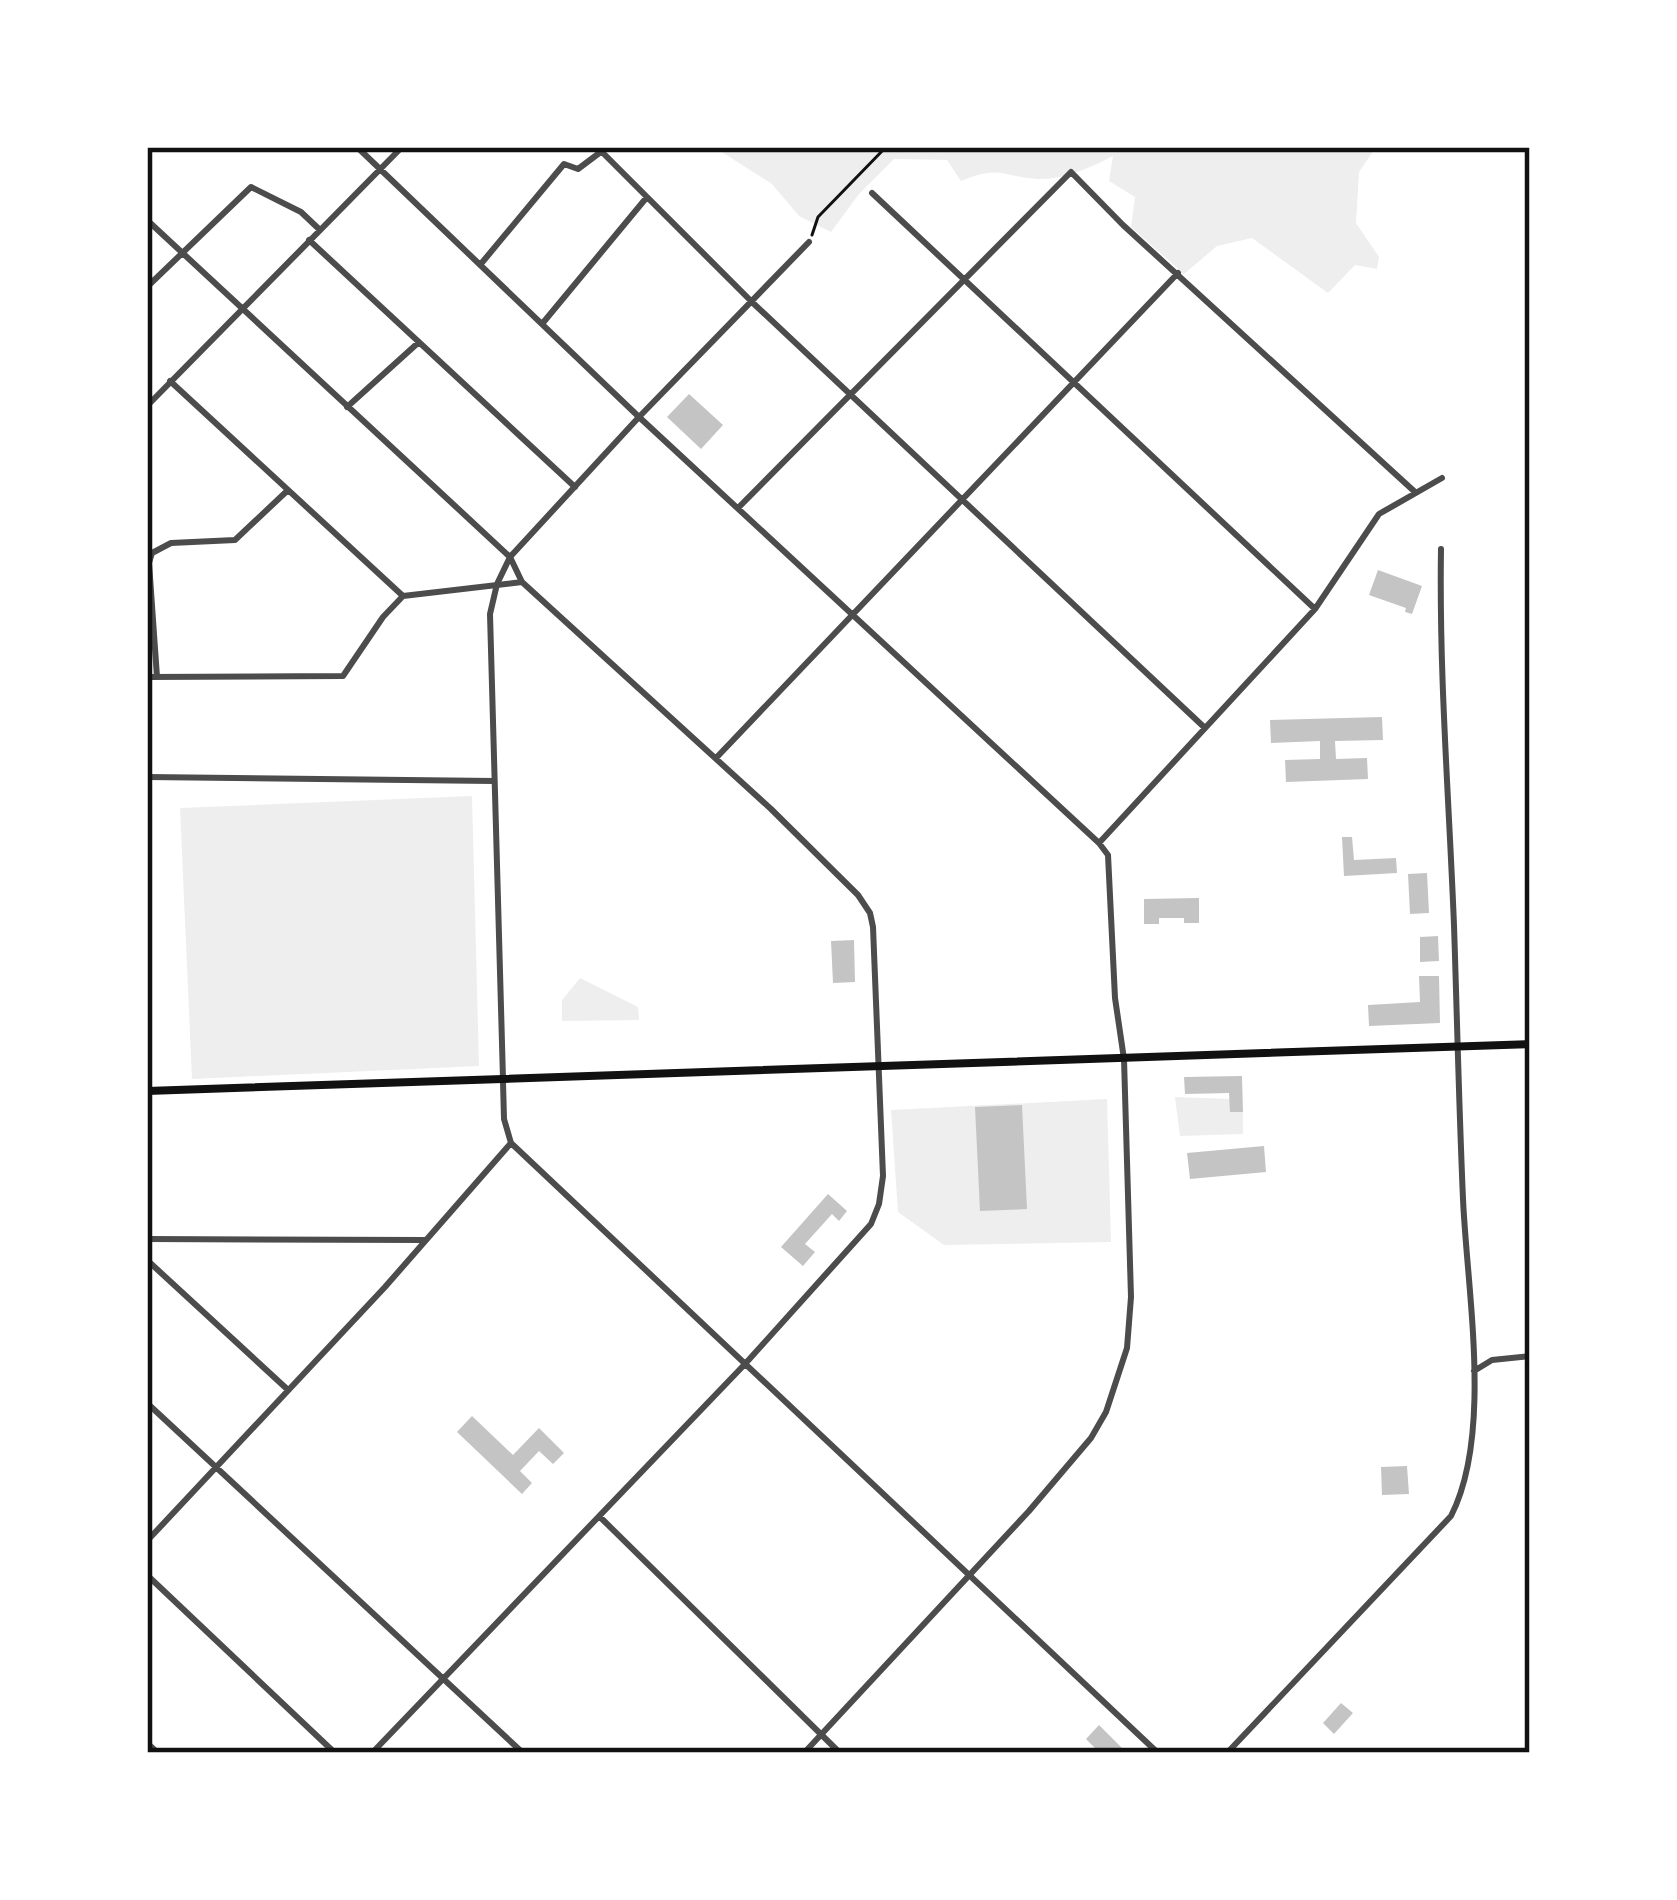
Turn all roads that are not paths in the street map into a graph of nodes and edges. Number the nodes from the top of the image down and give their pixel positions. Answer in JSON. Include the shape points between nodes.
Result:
{"nodes":[{"id":1,"x":357,"y":147,"type":"edge"},
{"id":2,"x":402,"y":147,"type":"edge"},
{"id":3,"x":599,"y":149,"type":"edge"},
{"id":4,"x":381,"y":170,"type":"junction"},
{"id":5,"x":872,"y":193,"type":"dead end"},
{"id":6,"x":647,"y":197,"type":"junction"},
{"id":7,"x":147,"y":220,"type":"edge"},
{"id":8,"x":320,"y":230,"type":"junction"},
{"id":9,"x":309,"y":240,"type":"junction"},
{"id":10,"x":809,"y":242,"type":"road end"},
{"id":11,"x":181,"y":252,"type":"junction"},
{"id":12,"x":480,"y":265,"type":"junction"},
{"id":13,"x":1178,"y":273,"type":"junction"},
{"id":14,"x":965,"y":280,"type":"junction"},
{"id":15,"x":147,"y":287,"type":"edge"},
{"id":16,"x":752,"y":303,"type":"junction"},
{"id":17,"x":240,"y":308,"type":"junction"},
{"id":18,"x":542,"y":324,"type":"junction"},
{"id":19,"x":419,"y":342,"type":"junction"},
{"id":20,"x":170,"y":381,"type":"junction"},
{"id":21,"x":1073,"y":382,"type":"junction"},
{"id":22,"x":850,"y":396,"type":"junction"},
{"id":23,"x":147,"y":406,"type":"edge"},
{"id":24,"x":346,"y":407,"type":"junction"},
{"id":25,"x":639,"y":417,"type":"junction"},
{"id":26,"x":1442,"y":478,"type":"dead end"},
{"id":27,"x":575,"y":487,"type":"junction"},
{"id":28,"x":287,"y":491,"type":"junction"},
{"id":29,"x":1415,"y":492,"type":"junction"},
{"id":30,"x":962,"y":500,"type":"junction"},
{"id":31,"x":738,"y":508,"type":"junction"},
{"id":32,"x":1441,"y":549,"type":"dead end"},
{"id":33,"x":510,"y":556,"type":"junction"},
{"id":34,"x":148,"y":564,"type":"edge"},
{"id":35,"x":522,"y":581,"type":"junction"},
{"id":36,"x":497,"y":584,"type":"junction"},
{"id":37,"x":403,"y":596,"type":"junction"},
{"id":38,"x":1316,"y":609,"type":"junction"},
{"id":39,"x":854,"y":615,"type":"junction"},
{"id":40,"x":147,"y":677,"type":"edge"},
{"id":41,"x":158,"y":677,"type":"junction"},
{"id":42,"x":1205,"y":728,"type":"junction"},
{"id":43,"x":716,"y":758,"type":"junction"},
{"id":44,"x":147,"y":777,"type":"edge"},
{"id":45,"x":494,"y":781,"type":"junction"},
{"id":46,"x":1099,"y":843,"type":"junction"},
{"id":47,"x":1530,"y":1044,"type":"edge"},
{"id":48,"x":1458,"y":1047,"type":"junction"},
{"id":49,"x":1124,"y":1059,"type":"junction"},
{"id":50,"x":878,"y":1068,"type":"junction"},
{"id":51,"x":503,"y":1082,"type":"junction"},
{"id":52,"x":147,"y":1091,"type":"edge"},
{"id":53,"x":511,"y":1143,"type":"junction"},
{"id":54,"x":147,"y":1239,"type":"edge"},
{"id":55,"x":426,"y":1240,"type":"junction"},
{"id":56,"x":147,"y":1260,"type":"edge"},
{"id":57,"x":1530,"y":1356,"type":"edge"},
{"id":58,"x":745,"y":1364,"type":"junction"},
{"id":59,"x":1474,"y":1371,"type":"junction"},
{"id":60,"x":287,"y":1389,"type":"junction"},
{"id":61,"x":147,"y":1402,"type":"edge"},
{"id":62,"x":214,"y":1466,"type":"junction"},
{"id":63,"x":600,"y":1516,"type":"junction"},
{"id":64,"x":147,"y":1541,"type":"edge"},
{"id":65,"x":147,"y":1575,"type":"edge"},
{"id":66,"x":968,"y":1577,"type":"junction"},
{"id":67,"x":443,"y":1678,"type":"junction"},
{"id":68,"x":821,"y":1735,"type":"junction"},
{"id":69,"x":147,"y":1743,"type":"edge"},
{"id":70,"x":158,"y":1753,"type":"edge"},
{"id":71,"x":335,"y":1753,"type":"edge"},
{"id":72,"x":372,"y":1753,"type":"edge"},
{"id":73,"x":523,"y":1753,"type":"edge"},
{"id":74,"x":804,"y":1753,"type":"edge"},
{"id":75,"x":840,"y":1753,"type":"edge"},
{"id":76,"x":1158,"y":1753,"type":"edge"},
{"id":77,"x":1227,"y":1753,"type":"edge"}],
"edges":[{"from":1,"to":4,"type":"street"},
{"from":2,"to":4,"type":"street"},
{"from":3,"to":6,"type":"street"},
{"from":3,"to":12,"type":"street","via":[[578,169],[564,164]]},
{"from":4,"to":8,"type":"street"},
{"from":4,"to":12,"type":"street"},
{"from":5,"to":14,"type":"street"},
{"from":6,"to":16,"type":"street"},
{"from":6,"to":18,"type":"street"},
{"from":7,"to":11,"type":"street"},
{"from":8,"to":9,"type":"street"},
{"from":8,"to":11,"type":"street","via":[[251,187]]},
{"from":9,"to":17,"type":"street"},
{"from":9,"to":19,"type":"street"},
{"from":10,"to":16,"type":"street"},
{"from":11,"to":15,"type":"street"},
{"from":11,"to":17,"type":"street"},
{"from":12,"to":18,"type":"street"},
{"from":13,"to":14,"type":"street","via":[[1071,172]]},
{"from":13,"to":21,"type":"street"},
{"from":13,"to":29,"type":"street"},
{"from":14,"to":21,"type":"street"},
{"from":14,"to":22,"type":"street"},
{"from":16,"to":22,"type":"street"},
{"from":16,"to":25,"type":"street"},
{"from":17,"to":20,"type":"street"},
{"from":17,"to":24,"type":"street"},
{"from":18,"to":25,"type":"street"},
{"from":19,"to":24,"type":"street"},
{"from":19,"to":27,"type":"street"},
{"from":20,"to":23,"type":"street"},
{"from":20,"to":28,"type":"street"},
{"from":21,"to":30,"type":"street"},
{"from":21,"to":38,"type":"street"},
{"from":22,"to":30,"type":"street"},
{"from":22,"to":31,"type":"street"},
{"from":24,"to":33,"type":"street"},
{"from":25,"to":27,"type":"street"},
{"from":25,"to":31,"type":"street"},
{"from":26,"to":29,"type":"street"},
{"from":27,"to":33,"type":"street"},
{"from":28,"to":34,"type":"street","via":[[243,536],[171,543]]},
{"from":28,"to":37,"type":"street"},
{"from":29,"to":38,"type":"street","via":[[1379,514]]},
{"from":30,"to":39,"type":"street"},
{"from":30,"to":42,"type":"street"},
{"from":31,"to":39,"type":"street"},
{"from":32,"to":48,"type":"street"},
{"from":33,"to":35,"type":"street"},
{"from":33,"to":36,"type":"street"},
{"from":34,"to":41,"type":"street"},
{"from":35,"to":36,"type":"street"},
{"from":35,"to":43,"type":"street"},
{"from":36,"to":37,"type":"street"},
{"from":36,"to":45,"type":"street","via":[[490,614]]},
{"from":37,"to":41,"type":"street","via":[[343,676]]},
{"from":38,"to":42,"type":"street"},
{"from":39,"to":43,"type":"street"},
{"from":39,"to":46,"type":"street"},
{"from":40,"to":41,"type":"street"},
{"from":42,"to":46,"type":"street"},
{"from":43,"to":50,"type":"street","via":[[870,913]]},
{"from":44,"to":45,"type":"street"},
{"from":45,"to":51,"type":"street"},
{"from":46,"to":49,"type":"street","via":[[1108,854]]},
{"from":47,"to":48,"type":"main road"},
{"from":48,"to":49,"type":"main road"},
{"from":48,"to":59,"type":"street"},
{"from":49,"to":50,"type":"main road"},
{"from":49,"to":66,"type":"street","via":[[1131,1297],[1119,1381],[1091,1438]]},
{"from":50,"to":51,"type":"main road"},
{"from":50,"to":58,"type":"street","via":[[883,1176],[871,1224]]},
{"from":51,"to":52,"type":"main road"},
{"from":51,"to":53,"type":"street"},
{"from":53,"to":55,"type":"street"},
{"from":53,"to":58,"type":"street"},
{"from":54,"to":55,"type":"street"},
{"from":55,"to":60,"type":"street"},
{"from":56,"to":60,"type":"street"},
{"from":57,"to":59,"type":"street"},
{"from":58,"to":63,"type":"street"},
{"from":58,"to":66,"type":"street"},
{"from":59,"to":77,"type":"street","via":[[1470,1463],[1451,1516]]},
{"from":60,"to":62,"type":"street"},
{"from":61,"to":62,"type":"street"},
{"from":62,"to":64,"type":"street"},
{"from":62,"to":67,"type":"street"},
{"from":63,"to":67,"type":"street"},
{"from":63,"to":68,"type":"street"},
{"from":65,"to":71,"type":"street"},
{"from":66,"to":68,"type":"street"},
{"from":66,"to":76,"type":"street"},
{"from":67,"to":72,"type":"street"},
{"from":67,"to":73,"type":"street"},
{"from":68,"to":74,"type":"street"},
{"from":68,"to":75,"type":"street"},
{"from":69,"to":70,"type":"street"}]}
